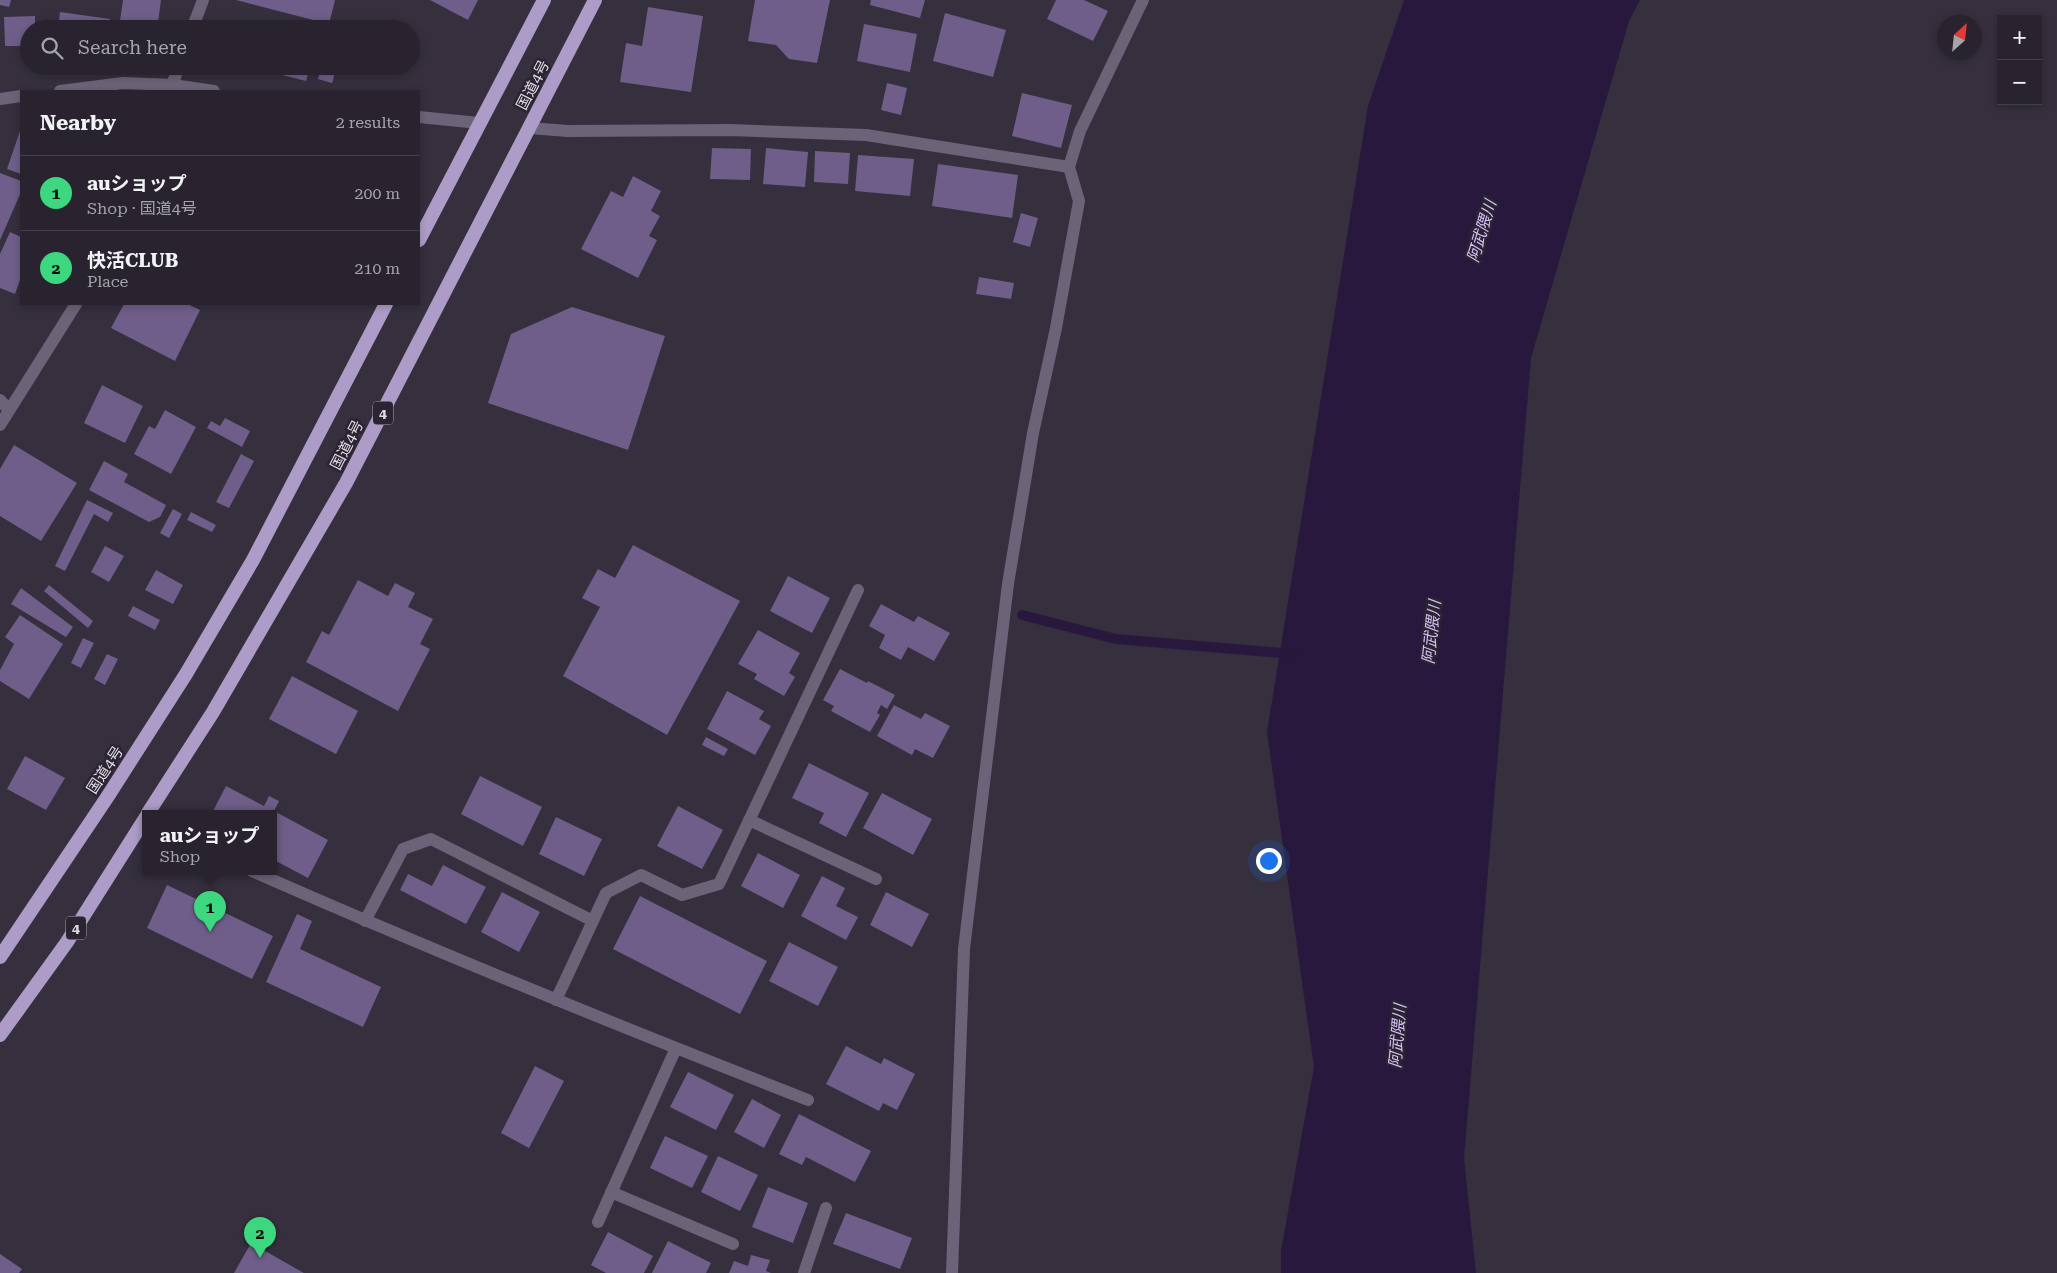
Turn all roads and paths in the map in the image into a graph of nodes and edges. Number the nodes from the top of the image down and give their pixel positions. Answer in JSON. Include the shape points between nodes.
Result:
{"nodes":[{"id":1,"x":202,"y":0,"type":"edge"},
{"id":2,"x":544,"y":0,"type":"edge"},
{"id":3,"x":595,"y":0,"type":"edge"},
{"id":4,"x":1143,"y":0,"type":"edge"},
{"id":5,"x":195,"y":20,"type":"edge"},
{"id":6,"x":176,"y":75,"type":"edge"},
{"id":7,"x":172,"y":88,"type":"edge"},
{"id":8,"x":68,"y":90,"type":"edge"},
{"id":9,"x":200,"y":90,"type":"edge"},
{"id":10,"x":20,"y":96,"type":"edge"},
{"id":11,"x":0,"y":98,"type":"edge"},
{"id":12,"x":420,"y":118,"type":"edge"},
{"id":13,"x":479,"y":123,"type":"junction"},
{"id":14,"x":529,"y":128,"type":"junction"},
{"id":15,"x":1068,"y":167,"type":"junction"},
{"id":16,"x":420,"y":238,"type":"edge"},
{"id":17,"x":75,"y":305,"type":"edge"},
{"id":18,"x":385,"y":305,"type":"edge"},
{"id":19,"x":0,"y":400,"type":"edge"},
{"id":20,"x":9,"y":410,"type":"junction"},
{"id":21,"x":0,"y":425,"type":"edge"},
{"id":22,"x":858,"y":590,"type":"dead end"},
{"id":23,"x":152,"y":810,"type":"edge"},
{"id":24,"x":749,"y":820,"type":"junction"},
{"id":25,"x":142,"y":825,"type":"edge"},
{"id":26,"x":261,"y":875,"type":"edge"},
{"id":27,"x":876,"y":879,"type":"dead end"},
{"id":28,"x":593,"y":920,"type":"junction"},
{"id":29,"x":365,"y":921,"type":"junction"},
{"id":30,"x":0,"y":957,"type":"edge"},
{"id":31,"x":556,"y":1000,"type":"junction"},
{"id":32,"x":0,"y":1035,"type":"edge"},
{"id":33,"x":676,"y":1048,"type":"junction"},
{"id":34,"x":808,"y":1100,"type":"dead end"},
{"id":35,"x":611,"y":1192,"type":"junction"},
{"id":36,"x":826,"y":1208,"type":"dead end"},
{"id":37,"x":598,"y":1222,"type":"dead end"},
{"id":38,"x":733,"y":1244,"type":"dead end"},
{"id":39,"x":804,"y":1273,"type":"edge"},
{"id":40,"x":952,"y":1273,"type":"edge"}],
"edges":[{"from":1,"to":5,"type":"street"},
{"from":2,"to":13,"type":"highway","name":"国道4号"},
{"from":3,"to":14,"type":"highway","name":"国道4号","number":"4"},
{"from":4,"to":15,"type":"street","via":[[1080,131]]},
{"from":6,"to":7,"type":"street"},
{"from":7,"to":8,"type":"street","via":[[123,83]]},
{"from":7,"to":9,"type":"street"},
{"from":10,"to":11,"type":"street"},
{"from":12,"to":13,"type":"street"},
{"from":13,"to":16,"type":"highway","name":"国道4号"},
{"from":14,"to":15,"type":"street","via":[[866,135]]},
{"from":14,"to":23,"type":"highway","name":"国道4号","number":"4","via":[[346,483],[213,712]]},
{"from":15,"to":40,"type":"street","via":[[1079,201],[1033,433],[1008,584],[964,949]]},
{"from":17,"to":20,"type":"street"},
{"from":18,"to":30,"type":"highway","name":"国道4号","via":[[253,560],[200,650],[108,796]]},
{"from":19,"to":20,"type":"street"},
{"from":20,"to":21,"type":"street"},
{"from":22,"to":24,"type":"street"},
{"from":24,"to":27,"type":"street"},
{"from":24,"to":28,"type":"street","via":[[719,884],[682,895],[640,874],[606,892]]},
{"from":25,"to":32,"type":"highway","name":"国道4号","number":"4","via":[[66,942]]},
{"from":26,"to":29,"type":"street"},
{"from":28,"to":29,"type":"street","via":[[431,839],[403,849]]},
{"from":28,"to":31,"type":"street"},
{"from":29,"to":31,"type":"street"},
{"from":31,"to":33,"type":"street"},
{"from":33,"to":34,"type":"street"},
{"from":33,"to":35,"type":"street"},
{"from":35,"to":37,"type":"street"},
{"from":35,"to":38,"type":"street"},
{"from":36,"to":39,"type":"street"}]}
